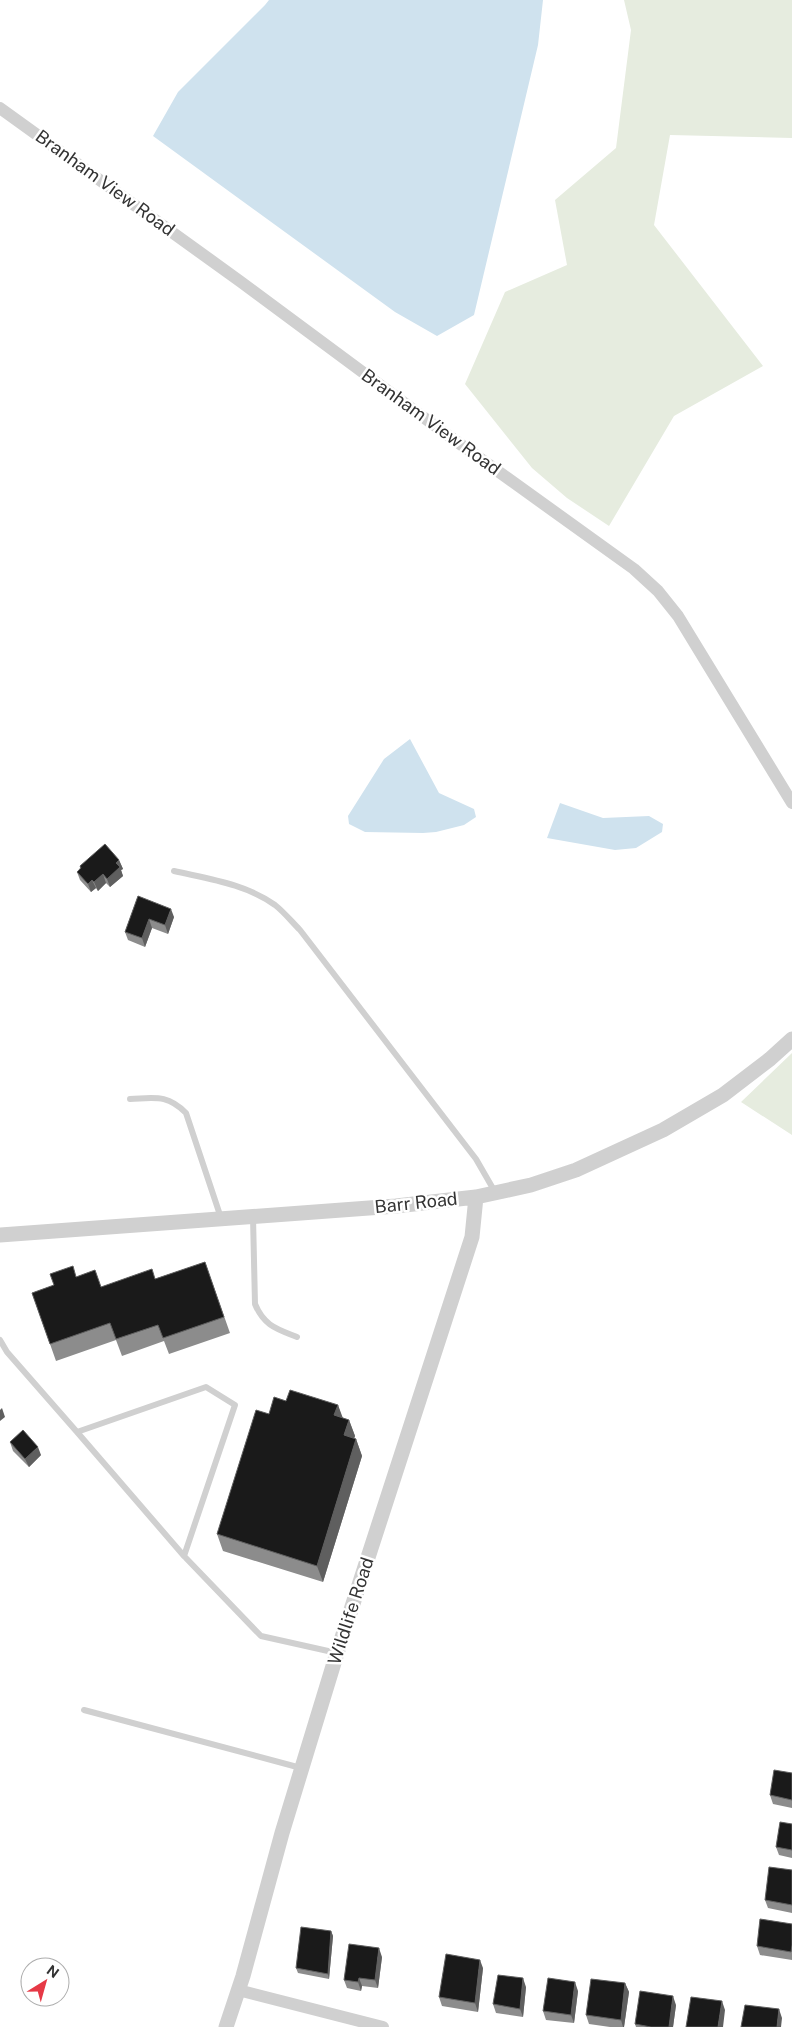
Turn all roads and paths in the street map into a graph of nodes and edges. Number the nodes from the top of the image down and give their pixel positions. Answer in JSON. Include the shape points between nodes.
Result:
{"nodes":[{"id":1,"x":0,"y":108,"type":"edge"},
{"id":2,"x":792,"y":803,"type":"edge"},
{"id":3,"x":174,"y":871,"type":"dead end"},
{"id":4,"x":792,"y":1039,"type":"edge"},
{"id":5,"x":130,"y":1099,"type":"dead end"},
{"id":6,"x":496,"y":1193,"type":"junction"},
{"id":7,"x":476,"y":1197,"type":"junction"},
{"id":8,"x":253,"y":1216,"type":"junction"},
{"id":9,"x":221,"y":1218,"type":"junction"},
{"id":10,"x":0,"y":1235,"type":"edge"},
{"id":11,"x":297,"y":1337,"type":"dead end"},
{"id":12,"x":0,"y":1340,"type":"edge"},
{"id":13,"x":76,"y":1432,"type":"junction"},
{"id":14,"x":184,"y":1556,"type":"junction"},
{"id":15,"x":337,"y":1653,"type":"junction"},
{"id":16,"x":84,"y":1710,"type":"dead end"},
{"id":17,"x":302,"y":1768,"type":"junction"},
{"id":18,"x":238,"y":1990,"type":"junction"},
{"id":19,"x":226,"y":2027,"type":"edge"},
{"id":20,"x":383,"y":2027,"type":"edge"}],
"edges":[{"from":1,"to":2,"type":"street","name":"Branham View Road","via":[[634,569],[658,591],[692,636]]},
{"from":3,"to":6,"type":"lane","via":[[235,885],[258,895],[300,930],[476,1159]]},
{"from":4,"to":6,"type":"street","name":"Barr Road","via":[[723,1095],[663,1130],[576,1170]]},
{"from":5,"to":9,"type":"lane","via":[[160,1097],[178,1104],[186,1113]]},
{"from":6,"to":7,"type":"street","name":"Barr Road"},
{"from":7,"to":8,"type":"street","name":"Barr Road"},
{"from":7,"to":15,"type":"street","name":"Wildlife Road","via":[[472,1237]]},
{"from":8,"to":9,"type":"street","name":"Barr Road"},
{"from":8,"to":11,"type":"lane","via":[[255,1304],[260,1316],[271,1326]]},
{"from":9,"to":10,"type":"street","name":"Barr Road"},
{"from":12,"to":13,"type":"lane"},
{"from":13,"to":14,"type":"lane"},
{"from":13,"to":14,"type":"lane","via":[[206,1386],[235,1405]]},
{"from":14,"to":15,"type":"lane","via":[[261,1636]]},
{"from":15,"to":17,"type":"street","name":"Wildlife Road"},
{"from":16,"to":17,"type":"lane"},
{"from":17,"to":18,"type":"street","name":"Wildlife Road"},
{"from":18,"to":19,"type":"street","name":"Wildlife Road"},
{"from":18,"to":20,"type":"street"}]}
